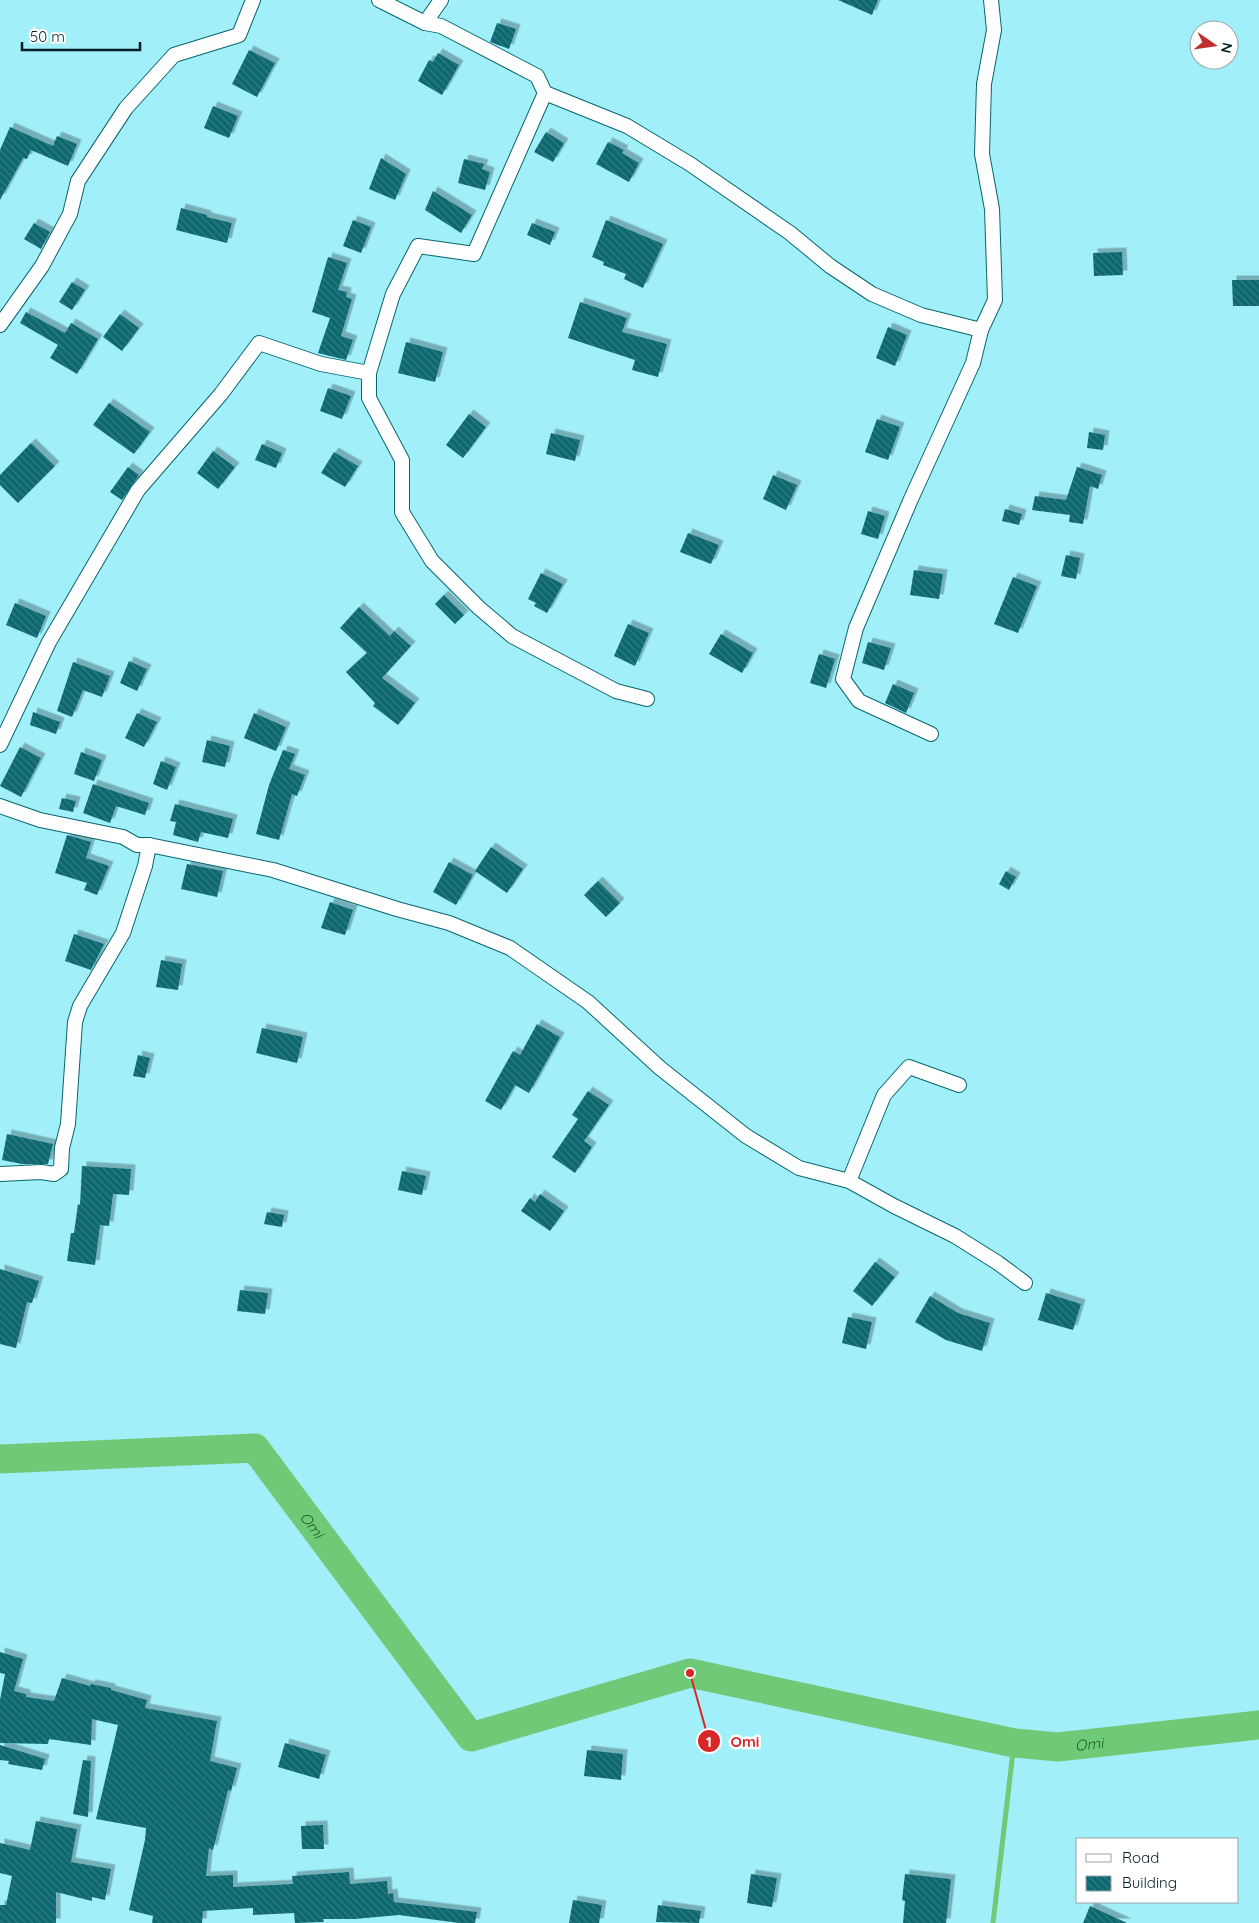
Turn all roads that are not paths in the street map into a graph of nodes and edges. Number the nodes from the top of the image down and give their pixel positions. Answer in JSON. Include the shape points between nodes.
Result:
{"nodes":[{"id":1,"x":253,"y":0,"type":"edge"},
{"id":2,"x":380,"y":0,"type":"edge"},
{"id":3,"x":441,"y":0,"type":"edge"},
{"id":4,"x":991,"y":0,"type":"edge"},
{"id":5,"x":425,"y":22,"type":"junction"},
{"id":6,"x":545,"y":92,"type":"junction"},
{"id":7,"x":0,"y":325,"type":"edge"},
{"id":8,"x":982,"y":330,"type":"junction"},
{"id":9,"x":369,"y":373,"type":"junction"},
{"id":10,"x":647,"y":699,"type":"dead end"},
{"id":11,"x":932,"y":734,"type":"dead end"},
{"id":12,"x":0,"y":745,"type":"edge"},
{"id":13,"x":0,"y":806,"type":"edge"},
{"id":14,"x":149,"y":845,"type":"junction"},
{"id":15,"x":959,"y":1086,"type":"dead end"},
{"id":16,"x":0,"y":1174,"type":"edge"},
{"id":17,"x":849,"y":1181,"type":"junction"},
{"id":18,"x":1025,"y":1283,"type":"dead end"}],
"edges":[{"from":1,"to":7,"type":"street","via":[[240,35],[174,55],[126,108],[78,181],[70,214],[42,266]]},
{"from":2,"to":5,"type":"street"},
{"from":3,"to":5,"type":"street"},
{"from":4,"to":8,"type":"street","via":[[994,30],[984,84],[982,154],[992,209],[995,300]]},
{"from":5,"to":6,"type":"street","via":[[442,26],[537,76]]},
{"from":6,"to":8,"type":"street","via":[[627,126],[682,159],[872,294],[921,315]]},
{"from":6,"to":9,"type":"street","via":[[474,254],[418,246],[393,294]]},
{"from":8,"to":11,"type":"street","via":[[973,363],[856,628],[843,679],[859,701]]},
{"from":9,"to":10,"type":"street","via":[[369,398],[402,460],[402,512],[432,561],[512,636],[616,692]]},
{"from":9,"to":12,"type":"street","via":[[321,364],[259,342],[221,394],[138,490],[49,642]]},
{"from":13,"to":14,"type":"street","via":[[40,820],[122,837],[137,845]]},
{"from":14,"to":16,"type":"street","via":[[122,933],[80,1006],[75,1022],[68,1124],[61,1169],[54,1174]]},
{"from":14,"to":17,"type":"street","via":[[273,870],[396,910],[449,923],[510,948],[588,1002],[660,1068],[746,1136],[799,1168]]},
{"from":15,"to":17,"type":"street","via":[[909,1067],[884,1095]]},
{"from":17,"to":18,"type":"street","via":[[955,1236]]}]}
